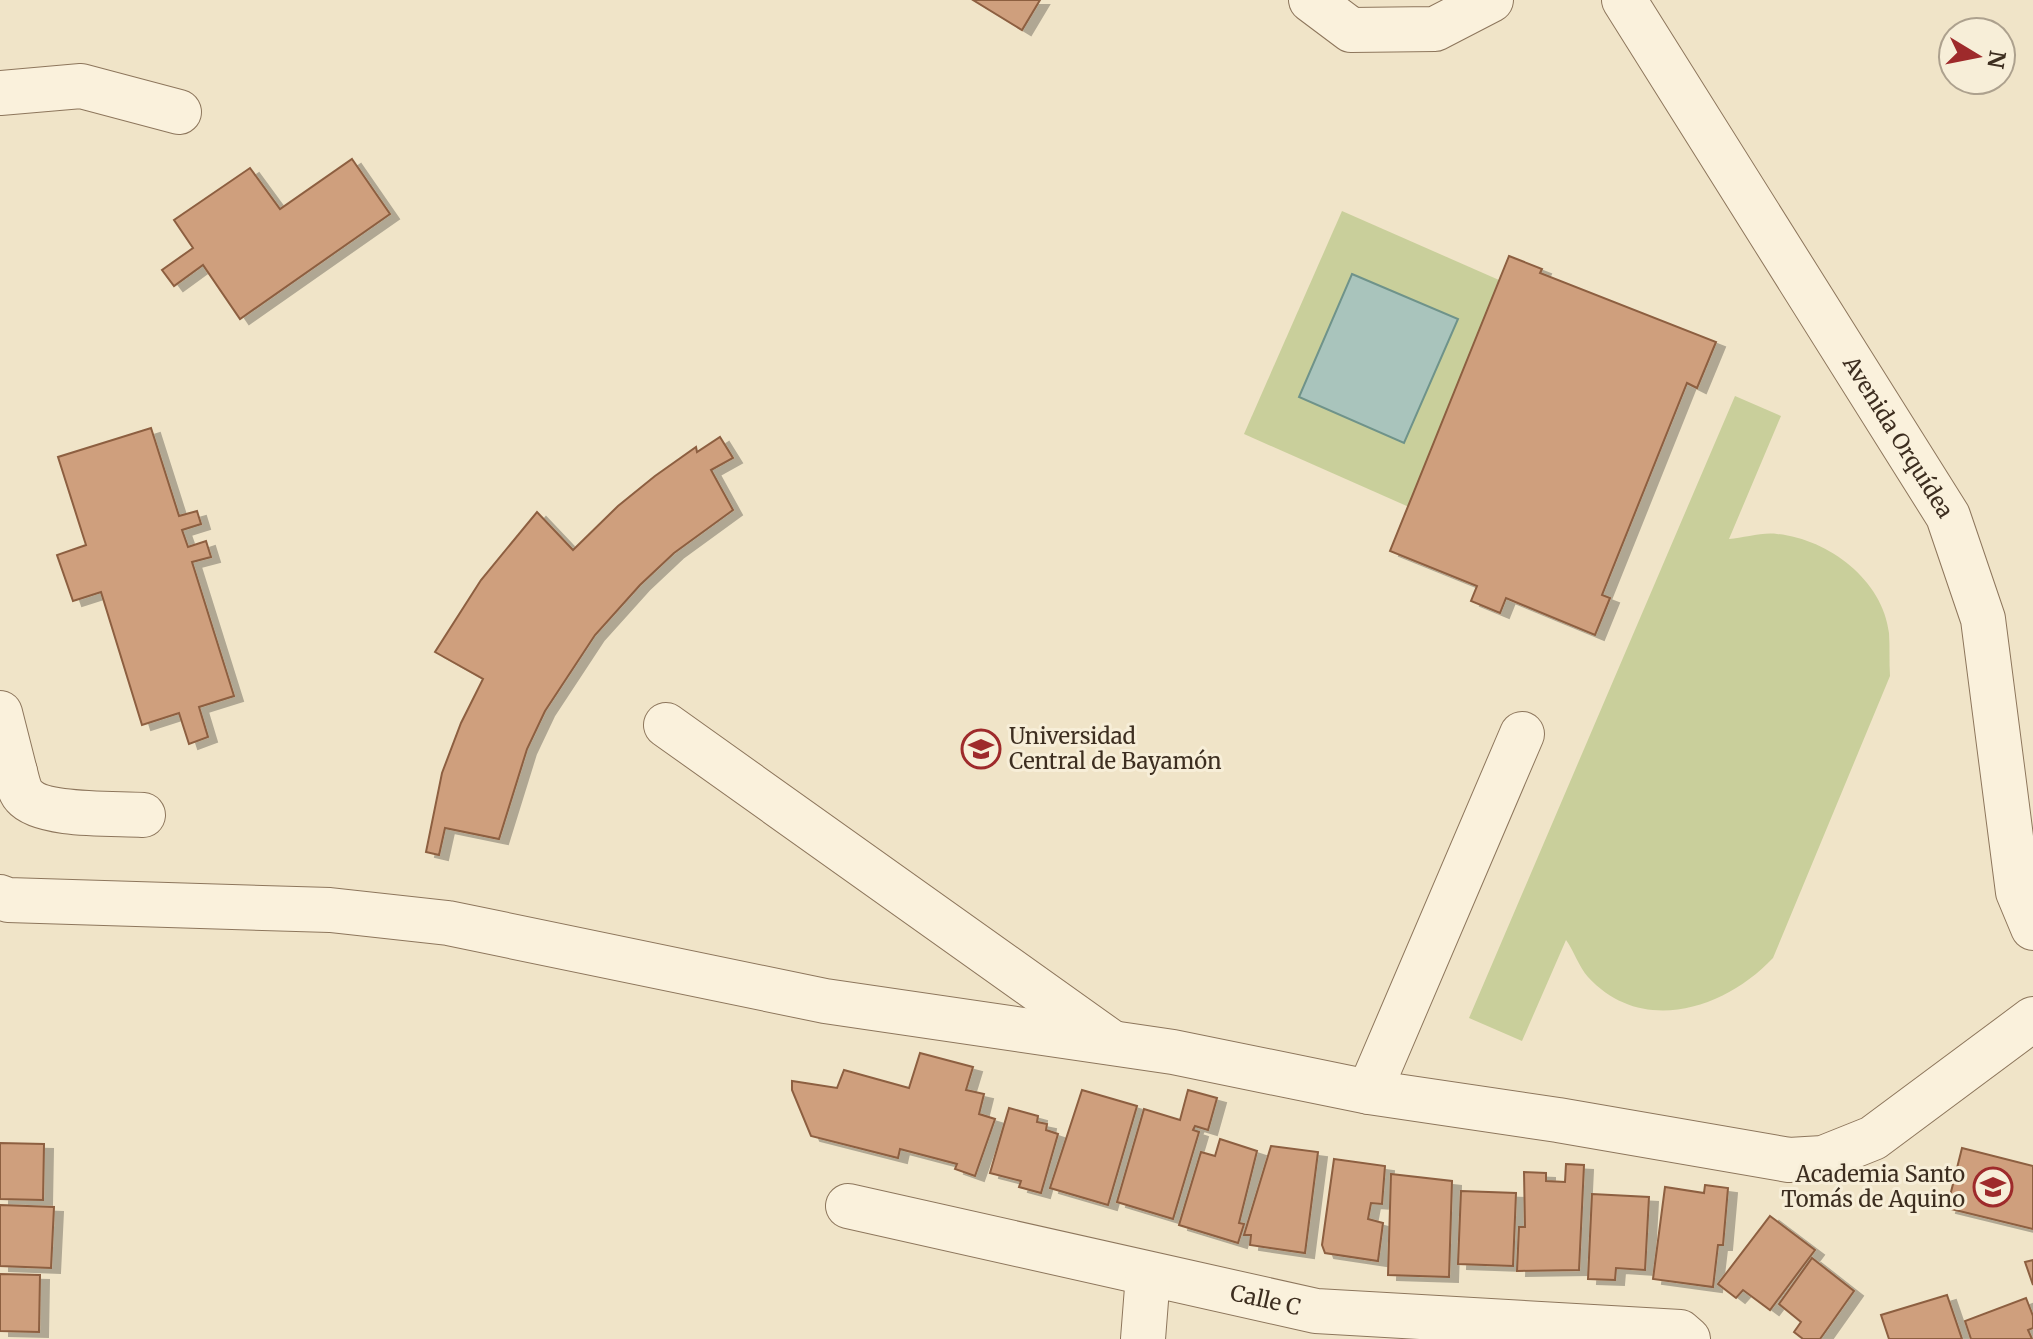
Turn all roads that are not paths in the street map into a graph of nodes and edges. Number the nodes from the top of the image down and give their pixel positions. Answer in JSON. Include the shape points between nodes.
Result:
{"nodes":[{"id":1,"x":1311,"y":0,"type":"edge"},
{"id":2,"x":1491,"y":0,"type":"edge"},
{"id":3,"x":1624,"y":0,"type":"edge"},
{"id":4,"x":1434,"y":14,"type":"edge"},
{"id":5,"x":0,"y":93,"type":"edge"},
{"id":6,"x":179,"y":112,"type":"dead end"},
{"id":7,"x":0,"y":713,"type":"edge"},
{"id":8,"x":666,"y":725,"type":"dead end"},
{"id":9,"x":1522,"y":734,"type":"dead end"},
{"id":10,"x":8,"y":772,"type":"edge"},
{"id":11,"x":143,"y":815,"type":"dead end"},
{"id":12,"x":0,"y":897,"type":"edge"},
{"id":13,"x":2033,"y":928,"type":"edge"},
{"id":14,"x":2033,"y":1019,"type":"edge"},
{"id":15,"x":1116,"y":1045,"type":"junction"},
{"id":16,"x":1369,"y":1092,"type":"junction"},
{"id":17,"x":848,"y":1206,"type":"dead end"},
{"id":18,"x":1148,"y":1275,"type":"junction"},
{"id":19,"x":1143,"y":1339,"type":"edge"},
{"id":20,"x":1688,"y":1339,"type":"edge"}],
"edges":[{"from":1,"to":4,"type":"street","via":[[1351,30]]},
{"from":2,"to":4,"type":"street"},
{"from":3,"to":13,"type":"street","name":"Avenida Orquídea","via":[[1948,516],[1983,619],[2018,892]]},
{"from":5,"to":6,"type":"street","via":[[81,86]]},
{"from":7,"to":10,"type":"street"},
{"from":8,"to":15,"type":"street"},
{"from":9,"to":16,"type":"street"},
{"from":10,"to":11,"type":"street","via":[[22,795],[35,804]]},
{"from":12,"to":15,"type":"street","via":[[330,910],[448,923],[825,1001]]},
{"from":14,"to":16,"type":"street","via":[[1873,1138],[1823,1158],[1789,1160]]},
{"from":15,"to":16,"type":"street"},
{"from":17,"to":18,"type":"street","name":"Calle C"},
{"from":18,"to":19,"type":"street"},
{"from":18,"to":20,"type":"street","name":"Calle C","via":[[1316,1311],[1680,1332]]}]}
